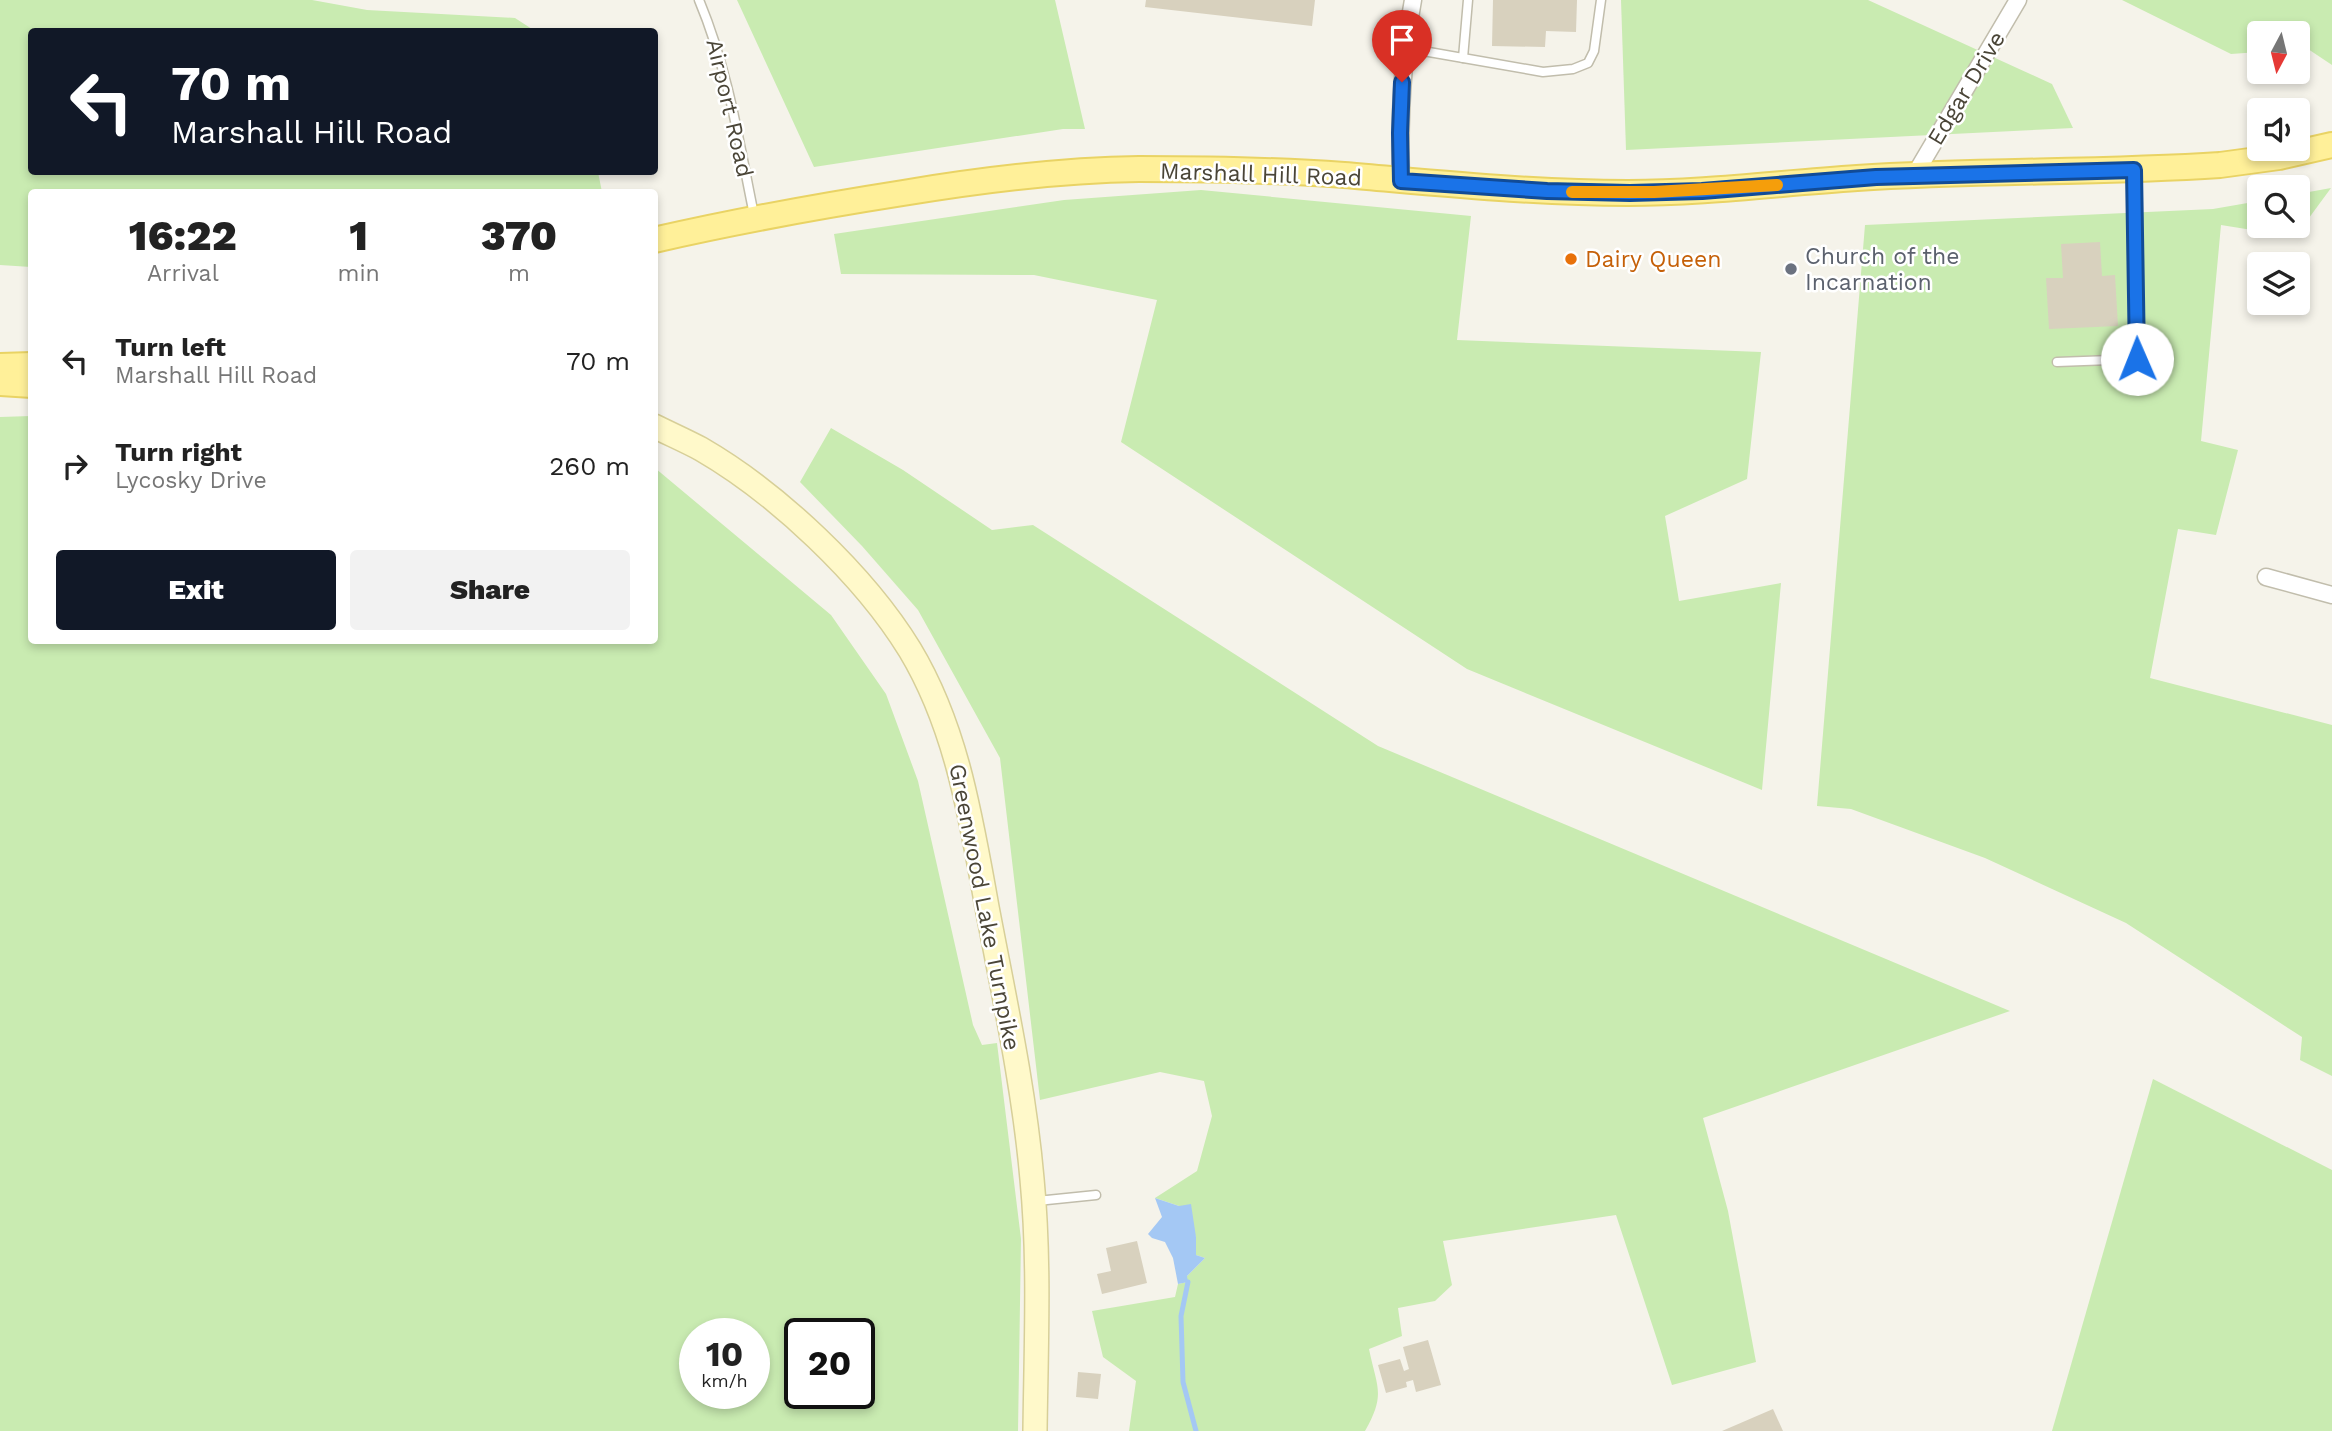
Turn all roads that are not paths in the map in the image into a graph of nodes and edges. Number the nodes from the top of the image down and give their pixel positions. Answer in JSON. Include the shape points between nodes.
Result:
{"nodes":[{"id":1,"x":699,"y":0,"type":"edge"},
{"id":2,"x":1413,"y":0,"type":"edge"},
{"id":3,"x":1468,"y":0,"type":"edge"},
{"id":4,"x":1601,"y":0,"type":"edge"},
{"id":5,"x":2018,"y":0,"type":"edge"},
{"id":6,"x":1406,"y":48,"type":"junction"},
{"id":7,"x":1463,"y":58,"type":"junction"},
{"id":8,"x":2332,"y":145,"type":"edge"},
{"id":9,"x":2134,"y":170,"type":"junction"},
{"id":10,"x":1914,"y":176,"type":"junction"},
{"id":11,"x":1401,"y":181,"type":"junction"},
{"id":12,"x":755,"y":218,"type":"junction"},
{"id":13,"x":658,"y":239,"type":"edge"},
{"id":14,"x":2057,"y":362,"type":"dead end"},
{"id":15,"x":28,"y":365,"type":"edge"},
{"id":16,"x":0,"y":366,"type":"edge"},
{"id":17,"x":0,"y":383,"type":"edge"},
{"id":18,"x":28,"y":385,"type":"edge"},
{"id":19,"x":658,"y":428,"type":"edge"},
{"id":20,"x":2266,"y":577,"type":"dead end"},
{"id":21,"x":2332,"y":595,"type":"edge"},
{"id":22,"x":1096,"y":1195,"type":"dead end"},
{"id":23,"x":1034,"y":1202,"type":"junction"},
{"id":24,"x":1035,"y":1431,"type":"edge"}],
"edges":[{"from":1,"to":12,"type":"lane","name":"Airport Road","via":[[726,74]]},
{"from":2,"to":6,"type":"street"},
{"from":3,"to":7,"type":"lane"},
{"from":4,"to":7,"type":"lane","via":[[1588,63],[1543,72]]},
{"from":5,"to":10,"type":"street","name":"Edgar Drive"},
{"from":6,"to":7,"type":"lane"},
{"from":6,"to":11,"type":"street"},
{"from":8,"to":9,"type":"main road","name":"Marshall Hill Road","via":[[2220,165]]},
{"from":9,"to":10,"type":"main road","name":"Marshall Hill Road"},
{"from":9,"to":14,"type":"lane","via":[[2137,359]]},
{"from":10,"to":11,"type":"main road","name":"Marshall Hill Road","via":[[1630,193]]},
{"from":11,"to":12,"type":"main road","name":"Marshall Hill Road","via":[[1238,170],[1053,173]]},
{"from":12,"to":13,"type":"main road","name":"Marshall Hill Road"},
{"from":15,"to":16,"type":"main road"},
{"from":17,"to":18,"type":"main road"},
{"from":19,"to":23,"type":"main road","name":"Greenwood Lake Turnpike","via":[[733,470],[837,558],[892,622],[924,675],[960,770],[970,817],[1014,1052]]},
{"from":20,"to":21,"type":"street"},
{"from":22,"to":23,"type":"lane"},
{"from":23,"to":24,"type":"main road","name":"Greenwood Lake Turnpike","via":[[1038,1282]]}]}
